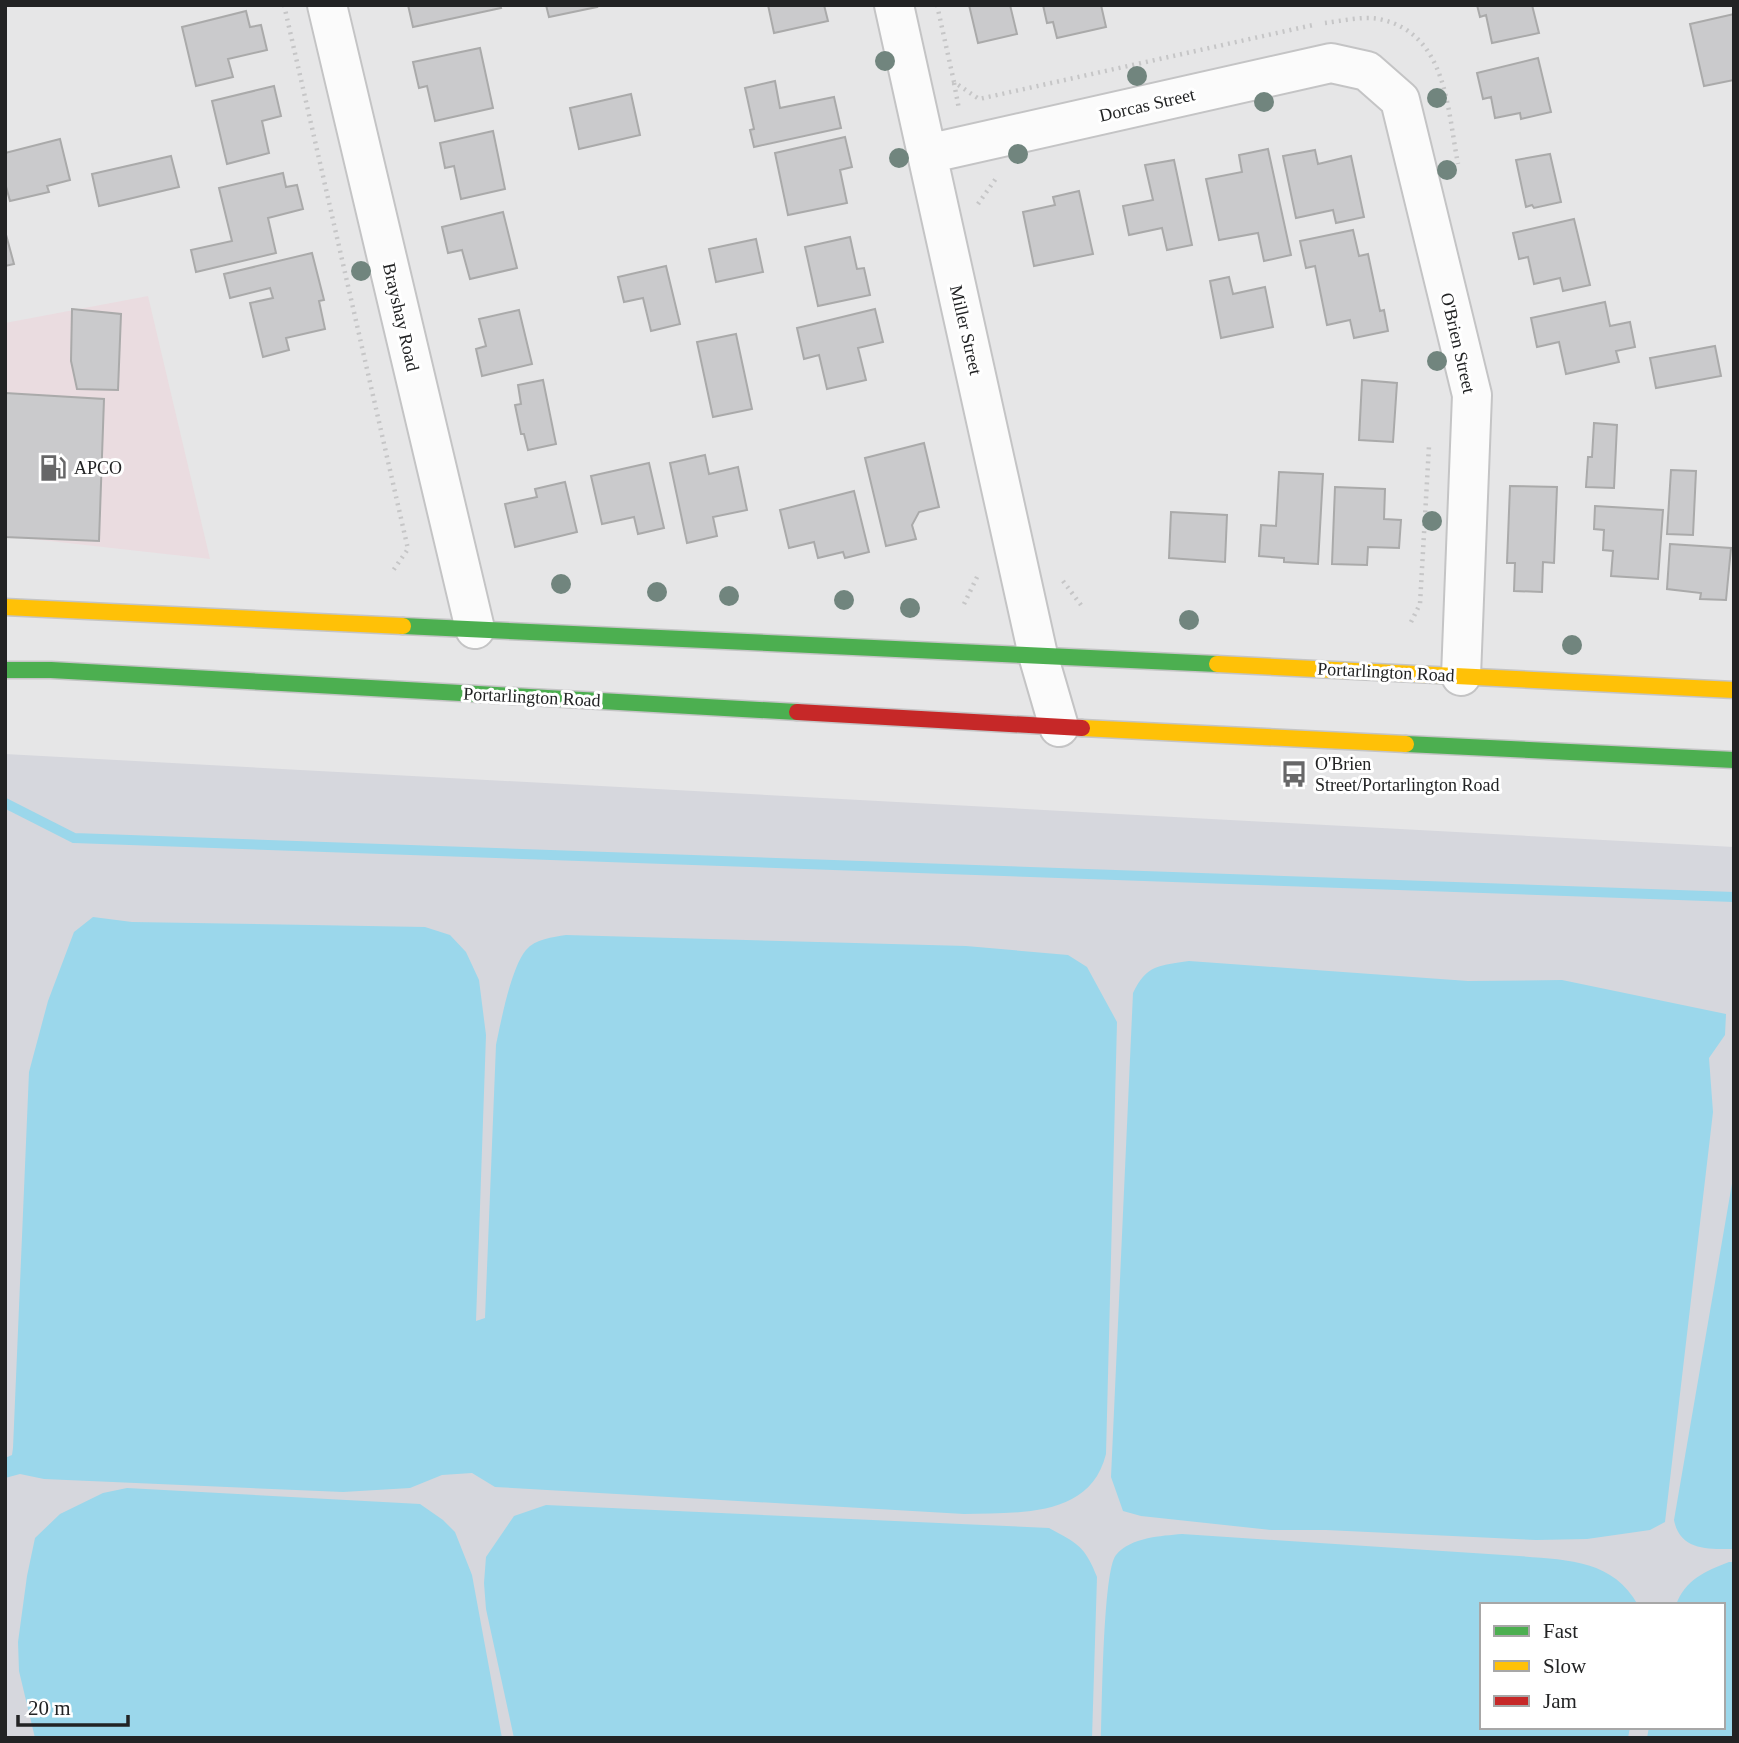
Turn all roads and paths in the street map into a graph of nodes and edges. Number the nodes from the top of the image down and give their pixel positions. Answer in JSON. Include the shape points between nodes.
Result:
{"nodes":[{"id":1,"x":284,"y":5,"type":"edge"},
{"id":2,"x":327,"y":5,"type":"edge"},
{"id":3,"x":894,"y":5,"type":"edge"},
{"id":4,"x":937,"y":5,"type":"edge"},
{"id":5,"x":1367,"y":71,"type":"joint"},
{"id":6,"x":927,"y":154,"type":"junction"},
{"id":7,"x":1004,"y":168,"type":"dead end"},
{"id":8,"x":1460,"y":177,"type":"dead end"},
{"id":9,"x":981,"y":216,"type":"dead end"},
{"id":10,"x":1429,"y":440,"type":"dead end"},
{"id":11,"x":1061,"y":569,"type":"dead end"},
{"id":12,"x":393,"y":572,"type":"dead end"},
{"id":13,"x":5,"y":607,"type":"edge"},
{"id":14,"x":1084,"y":609,"type":"dead end"},
{"id":15,"x":1411,"y":622,"type":"dead end"},
{"id":16,"x":475,"y":629,"type":"junction"},
{"id":17,"x":1038,"y":655,"type":"junction"},
{"id":18,"x":5,"y":670,"type":"edge"},
{"id":19,"x":1461,"y":676,"type":"junction"},
{"id":20,"x":1734,"y":690,"type":"edge"},
{"id":21,"x":1059,"y":727,"type":"junction"},
{"id":22,"x":1734,"y":760,"type":"edge"}],
"edges":[{"from":1,"to":12,"type":"path","via":[[408,549]]},
{"from":2,"to":16,"type":"street","name":"Brayshay Road"},
{"from":3,"to":6,"type":"street","name":"Miller Street"},
{"from":4,"to":8,"type":"path","via":[[954,82],[979,99],[1322,23],[1376,18],[1401,26],[1419,38],[1433,57]]},
{"from":5,"to":6,"type":"street","name":"Dorcas Street","via":[[1331,63]]},
{"from":5,"to":19,"type":"street","name":"O'Brien Street","via":[[1401,100],[1472,395]]},
{"from":6,"to":17,"type":"street","name":"Miller Street"},
{"from":7,"to":9,"type":"path","via":[[978,202]]},
{"from":10,"to":15,"type":"path","via":[[1420,604]]},
{"from":11,"to":14,"type":"path","via":[[1064,583]]},
{"from":13,"to":16,"type":"main road","name":"Portarlington Road"},
{"from":16,"to":17,"type":"main road","name":"Portarlington Road"},
{"from":17,"to":19,"type":"main road","name":"Portarlington Road"},
{"from":17,"to":21,"type":"street"},
{"from":18,"to":21,"type":"main road","name":"Portarlington Road"},
{"from":19,"to":20,"type":"main road","name":"Portarlington Road"},
{"from":21,"to":22,"type":"main road","name":"Portarlington Road"}]}
